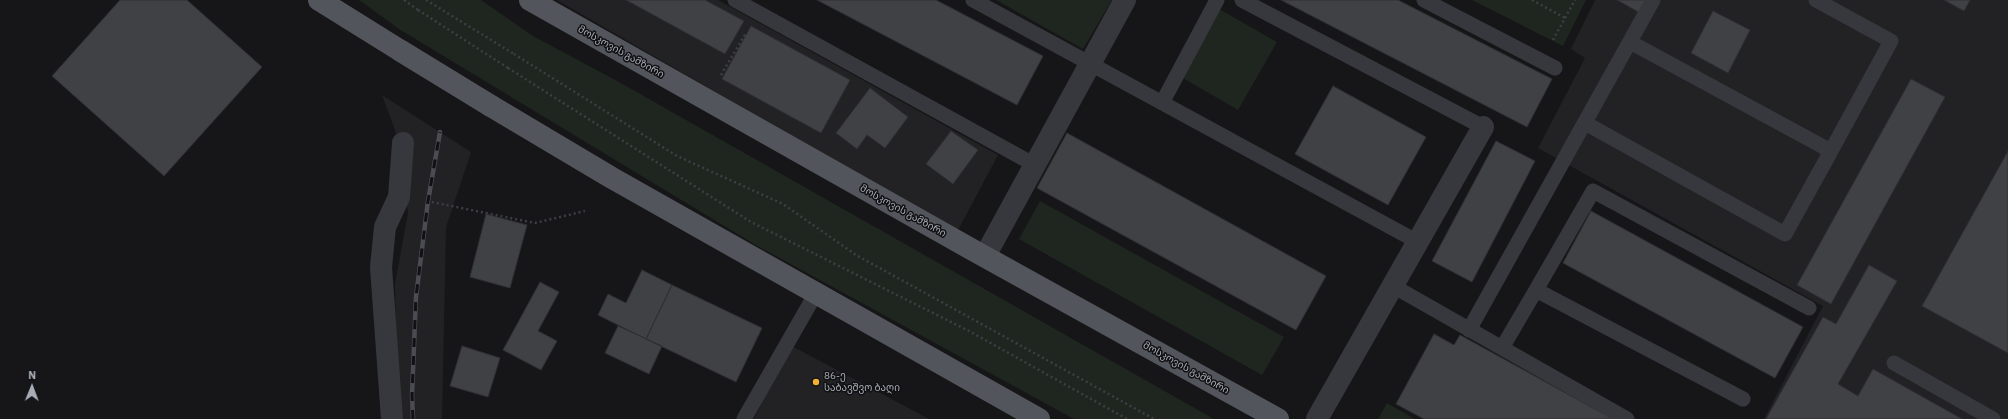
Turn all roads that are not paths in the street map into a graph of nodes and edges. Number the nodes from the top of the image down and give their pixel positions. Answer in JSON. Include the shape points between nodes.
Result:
{"nodes":[{"id":1,"x":318,"y":0,"type":"edge"},
{"id":2,"x":735,"y":0,"type":"edge"},
{"id":3,"x":974,"y":0,"type":"edge"},
{"id":4,"x":1125,"y":0,"type":"edge"},
{"id":5,"x":1217,"y":0,"type":"edge"},
{"id":6,"x":1242,"y":0,"type":"edge"},
{"id":7,"x":1424,"y":0,"type":"edge"},
{"id":8,"x":1653,"y":0,"type":"edge"},
{"id":9,"x":1816,"y":0,"type":"edge"},
{"id":10,"x":533,"y":2,"type":"edge"},
{"id":11,"x":1630,"y":42,"type":"junction"},
{"id":12,"x":1090,"y":64,"type":"junction"},
{"id":13,"x":1548,"y":65,"type":"road end"},
{"id":14,"x":1162,"y":103,"type":"junction"},
{"id":15,"x":1584,"y":123,"type":"junction"},
{"id":16,"x":1483,"y":127,"type":"joint"},
{"id":17,"x":403,"y":143,"type":"dead end"},
{"id":18,"x":1831,"y":151,"type":"junction"},
{"id":19,"x":1035,"y":165,"type":"junction"},
{"id":20,"x":1418,"y":242,"type":"junction"},
{"id":21,"x":985,"y":256,"type":"junction"},
{"id":22,"x":1393,"y":286,"type":"junction"},
{"id":23,"x":1536,"y":290,"type":"junction"},
{"id":24,"x":816,"y":293,"type":"junction"},
{"id":25,"x":1809,"y":308,"type":"dead end"},
{"id":26,"x":1470,"y":330,"type":"junction"},
{"id":27,"x":1502,"y":348,"type":"junction"},
{"id":28,"x":1894,"y":363,"type":"dead end"},
{"id":29,"x":1743,"y":399,"type":"dead end"},
{"id":30,"x":392,"y":419,"type":"edge"},
{"id":31,"x":744,"y":419,"type":"edge"},
{"id":32,"x":1039,"y":419,"type":"edge"},
{"id":33,"x":1278,"y":419,"type":"edge"},
{"id":34,"x":1317,"y":419,"type":"edge"},
{"id":35,"x":1627,"y":419,"type":"edge"},
{"id":36,"x":1993,"y":419,"type":"edge"}],
"edges":[{"from":1,"to":24,"type":"main road","bridge":true,"via":[[612,178]]},
{"from":2,"to":19,"type":"lane"},
{"from":3,"to":12,"type":"lane"},
{"from":4,"to":12,"type":"street"},
{"from":5,"to":14,"type":"lane"},
{"from":6,"to":16,"type":"lane"},
{"from":7,"to":13,"type":"lane"},
{"from":8,"to":11,"type":"lane"},
{"from":9,"to":18,"type":"lane","via":[[1892,41]]},
{"from":10,"to":21,"type":"main road","name":"მოსკოვის გამზირი"},
{"from":11,"to":15,"type":"lane"},
{"from":11,"to":18,"type":"lane"},
{"from":12,"to":14,"type":"lane"},
{"from":12,"to":19,"type":"street"},
{"from":14,"to":20,"type":"lane"},
{"from":15,"to":18,"type":"lane","via":[[1785,234]]},
{"from":15,"to":26,"type":"lane"},
{"from":16,"to":20,"type":"street"},
{"from":17,"to":30,"type":"street","via":[[399,197],[385,227],[381,267]]},
{"from":19,"to":21,"type":"street"},
{"from":20,"to":22,"type":"street"},
{"from":21,"to":33,"type":"main road","name":"მოსკოვის გამზირი"},
{"from":22,"to":26,"type":"lane"},
{"from":22,"to":34,"type":"street"},
{"from":23,"to":25,"type":"lane","via":[[1593,191]]},
{"from":23,"to":27,"type":"lane"},
{"from":23,"to":29,"type":"lane"},
{"from":24,"to":31,"type":"lane"},
{"from":24,"to":32,"type":"main road"},
{"from":26,"to":27,"type":"lane"},
{"from":27,"to":35,"type":"lane"},
{"from":28,"to":36,"type":"lane"}]}
